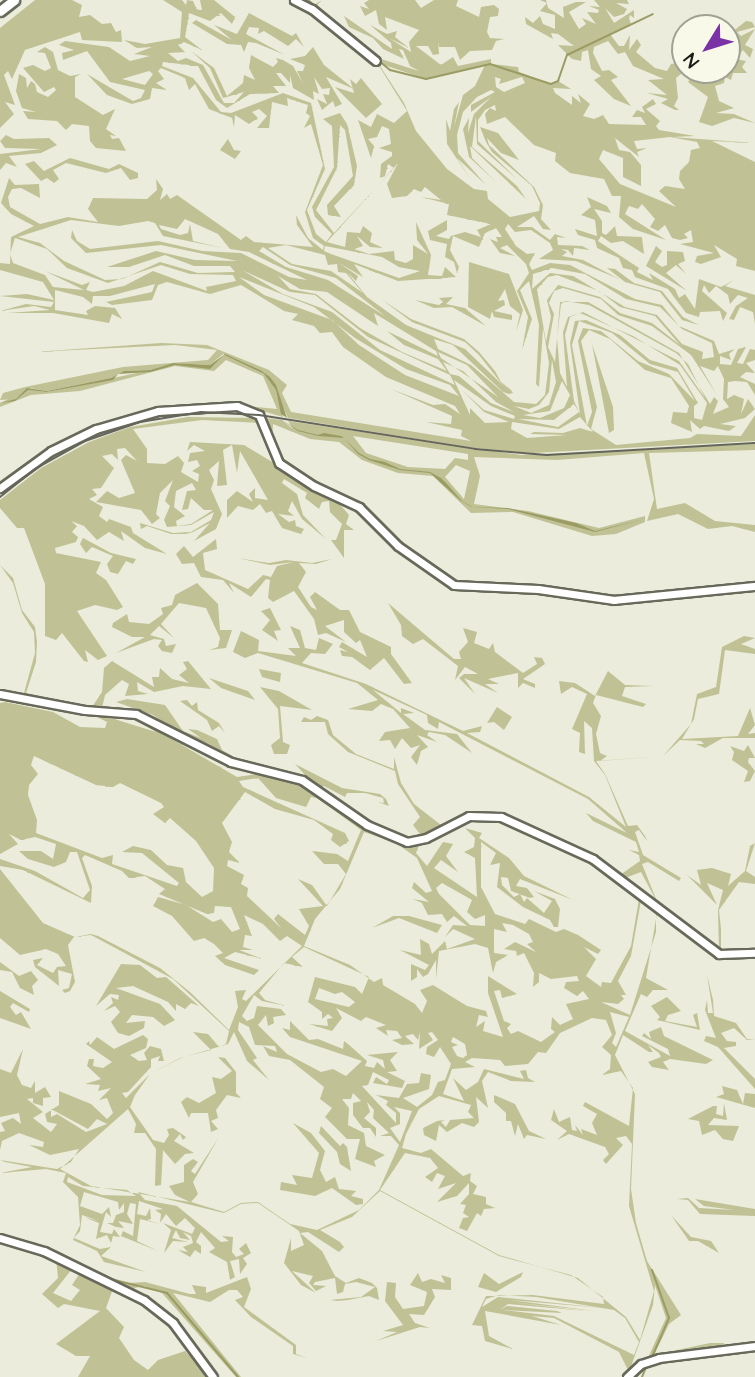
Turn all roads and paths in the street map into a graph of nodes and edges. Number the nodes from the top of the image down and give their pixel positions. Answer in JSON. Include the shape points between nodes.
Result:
{"nodes":[{"id":1,"x":14,"y":0,"type":"edge"},
{"id":2,"x":294,"y":0,"type":"edge"},
{"id":3,"x":0,"y":11,"type":"edge"},
{"id":4,"x":376,"y":61,"type":"dead end"},
{"id":5,"x":0,"y":488,"type":"edge"},
{"id":6,"x":755,"y":586,"type":"edge"},
{"id":7,"x":0,"y":694,"type":"edge"},
{"id":8,"x":755,"y":953,"type":"edge"},
{"id":9,"x":0,"y":1238,"type":"edge"},
{"id":10,"x":755,"y":1346,"type":"edge"},
{"id":11,"x":213,"y":1377,"type":"edge"},
{"id":12,"x":627,"y":1377,"type":"edge"}],
"edges":[{"from":1,"to":3,"type":"main road"},
{"from":2,"to":4,"type":"street","via":[[312,9]]},
{"from":5,"to":6,"type":"street","via":[[51,450],[96,429],[158,411],[237,406],[259,415],[279,463],[359,507],[398,546],[454,585],[538,589],[614,600]]},
{"from":7,"to":8,"type":"street","via":[[76,709],[136,714],[237,765],[277,770],[302,780],[367,825],[407,842],[426,838],[469,816],[500,817],[593,859],[719,954]]},
{"from":9,"to":11,"type":"street","via":[[44,1251],[144,1300],[173,1324]]},
{"from":10,"to":12,"type":"street","via":[[659,1358],[641,1364]]}]}
